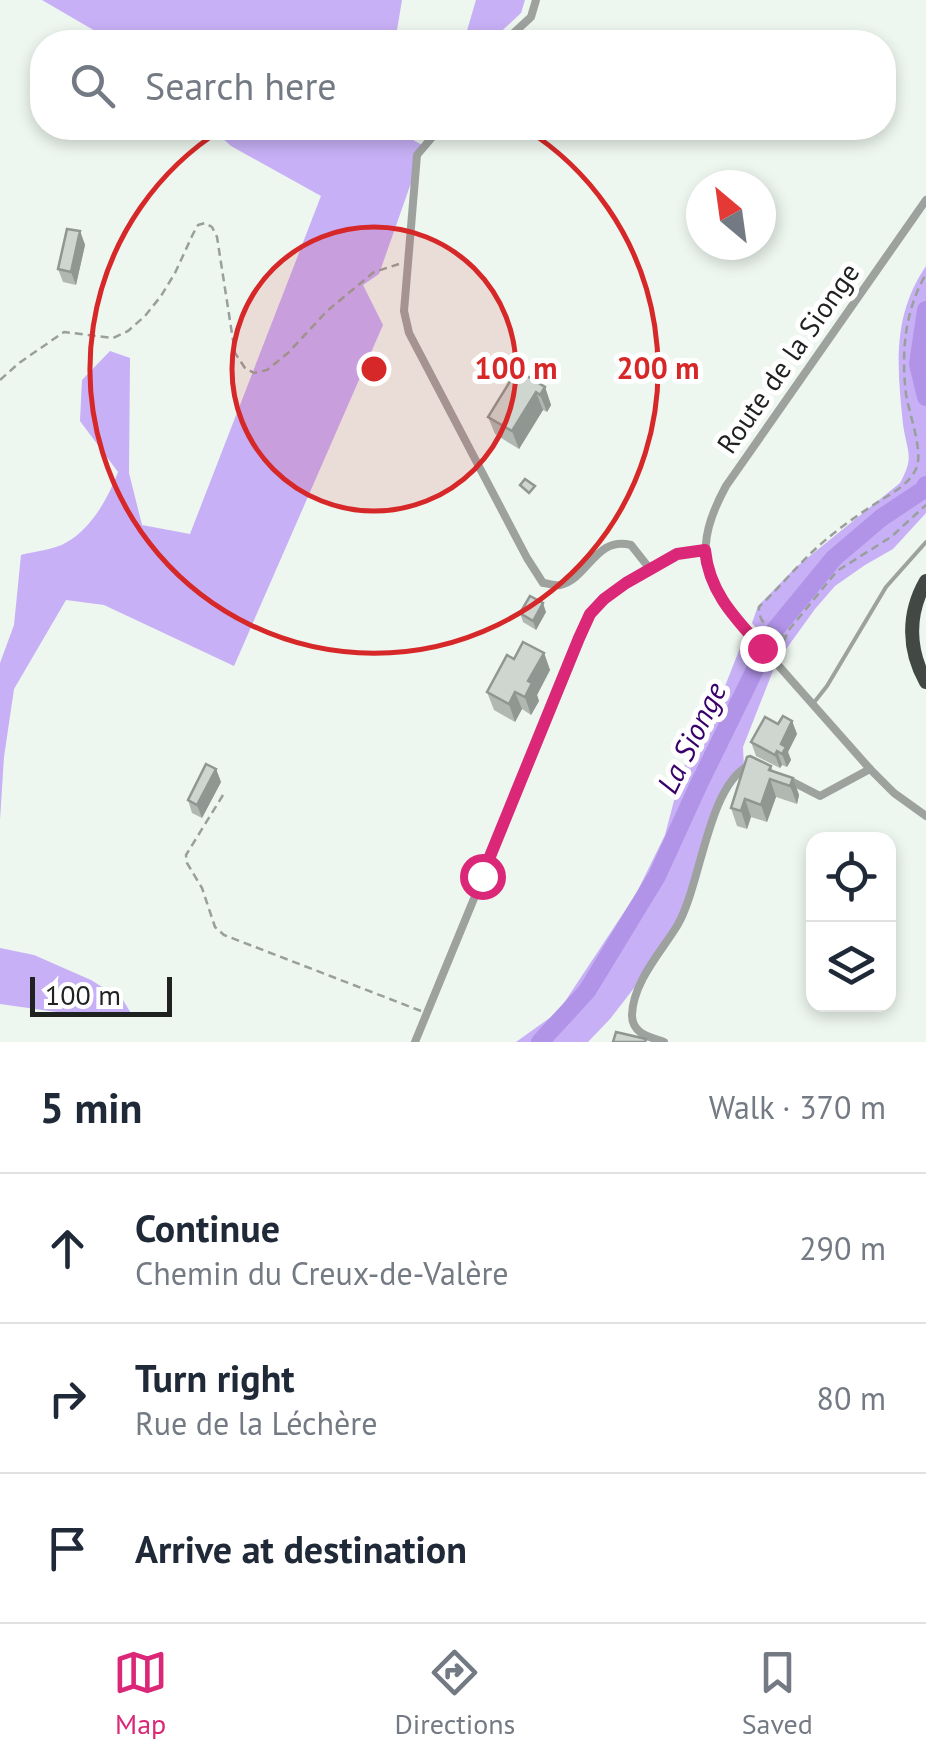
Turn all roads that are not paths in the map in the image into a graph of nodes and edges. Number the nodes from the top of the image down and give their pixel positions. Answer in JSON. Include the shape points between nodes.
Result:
{"nodes":[{"id":1,"x":536,"y":0,"type":"edge"},
{"id":2,"x":517,"y":30,"type":"edge"},
{"id":3,"x":429,"y":140,"type":"edge"},
{"id":4,"x":926,"y":200,"type":"edge"},
{"id":5,"x":926,"y":542,"type":"edge"},
{"id":6,"x":705,"y":550,"type":"junction"},
{"id":7,"x":650,"y":570,"type":"junction"},
{"id":8,"x":926,"y":581,"type":"edge"},
{"id":9,"x":926,"y":600,"type":"edge"},
{"id":10,"x":926,"y":664,"type":"edge"},
{"id":11,"x":926,"y":682,"type":"edge"},
{"id":12,"x":812,"y":704,"type":"junction"},
{"id":13,"x":757,"y":765,"type":"edge"},
{"id":14,"x":870,"y":769,"type":"junction"},
{"id":15,"x":779,"y":774,"type":"edge"},
{"id":16,"x":926,"y":816,"type":"edge"},
{"id":17,"x":415,"y":1042,"type":"edge"},
{"id":18,"x":664,"y":1042,"type":"edge"}],
"edges":[{"from":1,"to":2,"type":"street"},
{"from":3,"to":7,"type":"street","via":[[416,155],[404,312],[409,333],[542,583],[560,585],[619,542],[631,544]]},
{"from":4,"to":6,"type":"street","name":"Route de la Sionge","via":[[726,486]]},
{"from":5,"to":12,"type":"lane","via":[[886,587]]},
{"from":6,"to":7,"type":"street","via":[[677,554]]},
{"from":6,"to":12,"type":"street","via":[[724,604]]},
{"from":7,"to":17,"type":"street","via":[[590,614]]},
{"from":8,"to":11,"type":"highway","via":[[912,628]]},
{"from":9,"to":10,"type":"highway","via":[[920,634]]},
{"from":12,"to":14,"type":"street"},
{"from":13,"to":18,"type":"street","via":[[744,768],[728,786],[683,914],[641,982],[633,1022],[642,1034]]},
{"from":14,"to":15,"type":"street","via":[[820,796]]},
{"from":14,"to":16,"type":"street"}]}
